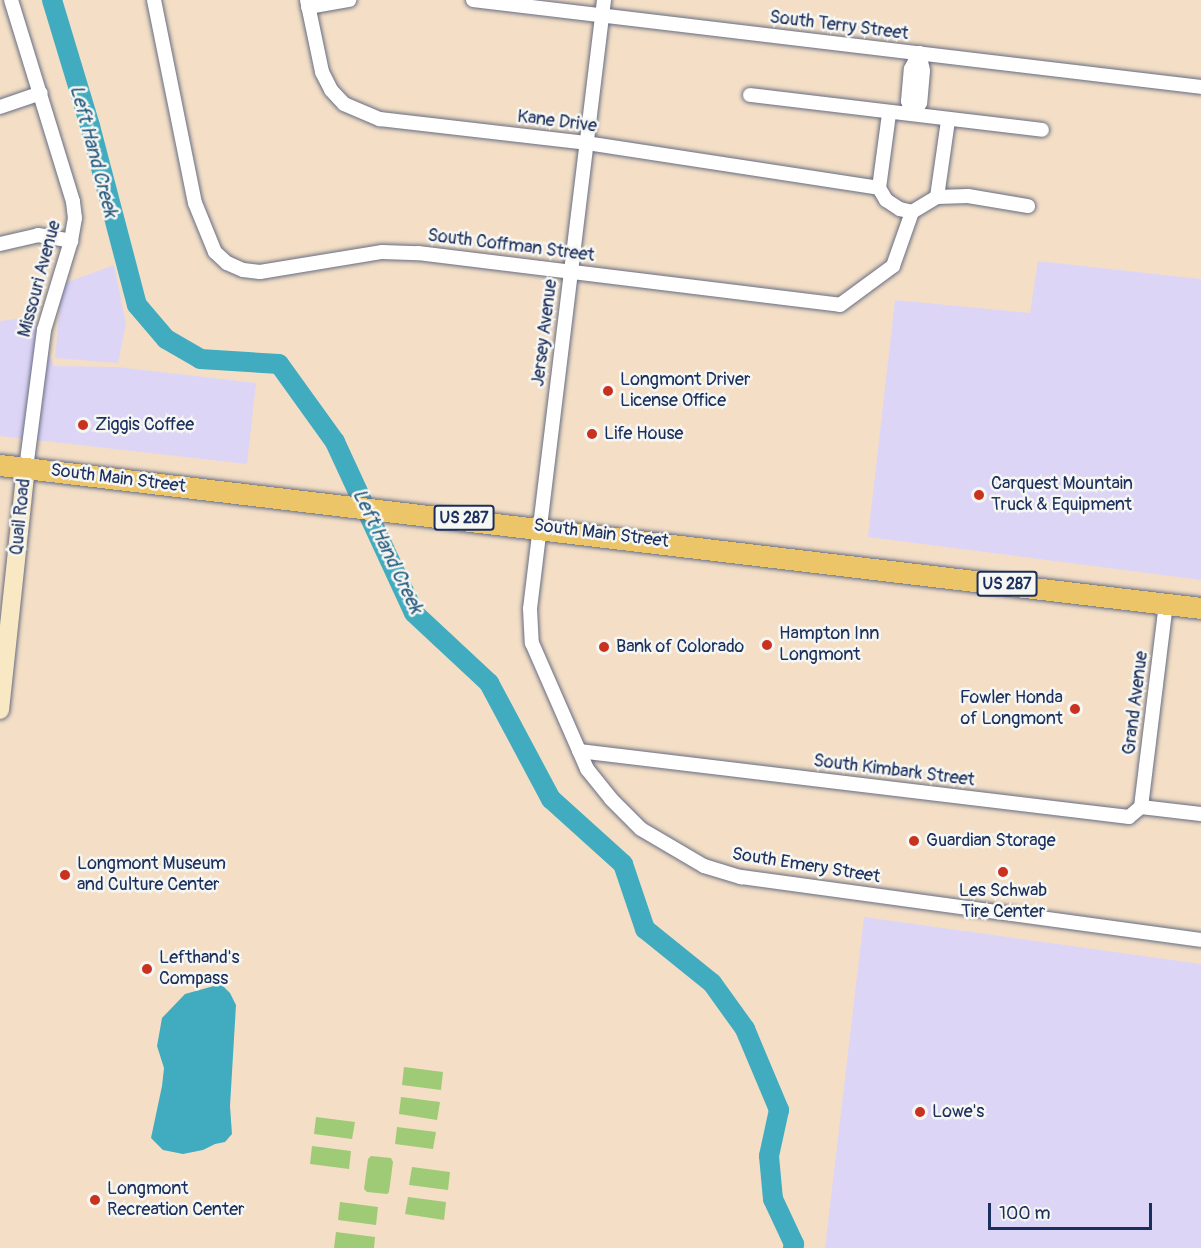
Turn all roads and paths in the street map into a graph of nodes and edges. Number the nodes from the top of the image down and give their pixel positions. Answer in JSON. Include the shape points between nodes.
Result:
{"nodes":[{"id":1,"x":11,"y":0,"type":"edge"},
{"id":2,"x":154,"y":0,"type":"edge"},
{"id":3,"x":349,"y":0,"type":"edge"},
{"id":4,"x":473,"y":0,"type":"edge"},
{"id":5,"x":604,"y":0,"type":"edge"},
{"id":6,"x":308,"y":4,"type":"edge"},
{"id":7,"x":603,"y":15,"type":"junction"},
{"id":8,"x":919,"y":53,"type":"junction"},
{"id":9,"x":1201,"y":87,"type":"edge"},
{"id":10,"x":41,"y":93,"type":"junction"},
{"id":11,"x":750,"y":95,"type":"dead end"},
{"id":12,"x":0,"y":107,"type":"edge"},
{"id":13,"x":912,"y":113,"type":"junction"},
{"id":14,"x":889,"y":114,"type":"junction"},
{"id":15,"x":948,"y":121,"type":"junction"},
{"id":16,"x":1042,"y":130,"type":"dead end"},
{"id":17,"x":586,"y":143,"type":"junction"},
{"id":18,"x":879,"y":188,"type":"junction"},
{"id":19,"x":937,"y":197,"type":"junction"},
{"id":20,"x":1028,"y":206,"type":"dead end"},
{"id":21,"x":912,"y":212,"type":"junction"},
{"id":22,"x":71,"y":241,"type":"junction"},
{"id":23,"x":0,"y":244,"type":"edge"},
{"id":24,"x":570,"y":272,"type":"junction"},
{"id":25,"x":0,"y":465,"type":"edge"},
{"id":26,"x":26,"y":468,"type":"junction"},
{"id":27,"x":539,"y":527,"type":"junction"},
{"id":28,"x":1166,"y":604,"type":"junction"},
{"id":29,"x":1201,"y":608,"type":"edge"},
{"id":30,"x":0,"y":710,"type":"edge"},
{"id":31,"x":579,"y":751,"type":"junction"},
{"id":32,"x":1141,"y":807,"type":"junction"},
{"id":33,"x":1201,"y":814,"type":"edge"},
{"id":34,"x":1201,"y":940,"type":"edge"}],
"edges":[{"from":1,"to":10,"type":"street","name":"Missouri Avenue"},
{"from":2,"to":24,"type":"street","name":"South Coffman Street","via":[[195,203],[210,245],[227,263],[260,272],[382,252]]},
{"from":3,"to":6,"type":"street"},
{"from":4,"to":7,"type":"street","name":"South Terry Street"},
{"from":5,"to":7,"type":"street","name":"Jersey Avenue"},
{"from":6,"to":17,"type":"street","name":"Kane Drive","via":[[322,72],[331,90],[355,110],[380,119]]},
{"from":7,"to":8,"type":"street","name":"South Terry Street"},
{"from":7,"to":17,"type":"street","name":"Jersey Avenue"},
{"from":8,"to":9,"type":"street","name":"South Terry Street"},
{"from":8,"to":13,"type":"street","via":[[911,69],[908,101]]},
{"from":10,"to":12,"type":"street"},
{"from":10,"to":22,"type":"street","name":"Missouri Avenue","via":[[74,202]]},
{"from":11,"to":14,"type":"street"},
{"from":13,"to":14,"type":"street"},
{"from":13,"to":15,"type":"street"},
{"from":14,"to":18,"type":"street"},
{"from":15,"to":16,"type":"street"},
{"from":15,"to":19,"type":"street"},
{"from":17,"to":18,"type":"street","name":"Kane Drive"},
{"from":17,"to":24,"type":"street","name":"Jersey Avenue"},
{"from":18,"to":21,"type":"street","via":[[886,200]]},
{"from":19,"to":20,"type":"street","via":[[968,196]]},
{"from":19,"to":21,"type":"street"},
{"from":21,"to":24,"type":"street","name":"South Coffman Street","via":[[893,266],[840,305]]},
{"from":22,"to":23,"type":"street","via":[[38,235]]},
{"from":22,"to":26,"type":"street","name":"Missouri Avenue","via":[[44,330]]},
{"from":24,"to":27,"type":"street","name":"Jersey Avenue"},
{"from":25,"to":26,"type":"main road","name":"South Main Street","number":"US 287"},
{"from":26,"to":27,"type":"main road","name":"South Main Street","number":"US 287"},
{"from":26,"to":30,"type":"street","name":"Quail Road"},
{"from":27,"to":28,"type":"main road","name":"South Main Street","number":"US 287"},
{"from":27,"to":31,"type":"street","name":"South Emery Street","via":[[530,609],[532,643]]},
{"from":28,"to":29,"type":"main road","name":"South Main Street","number":"US 287"},
{"from":28,"to":32,"type":"street","name":"Grand Avenue"},
{"from":31,"to":32,"type":"street","name":"South Kimbark Street","via":[[1129,817]]},
{"from":31,"to":34,"type":"street","name":"South Emery Street","via":[[605,792],[640,828],[704,866],[741,877]]},
{"from":32,"to":33,"type":"street","name":"South Kimbark Street"}]}
